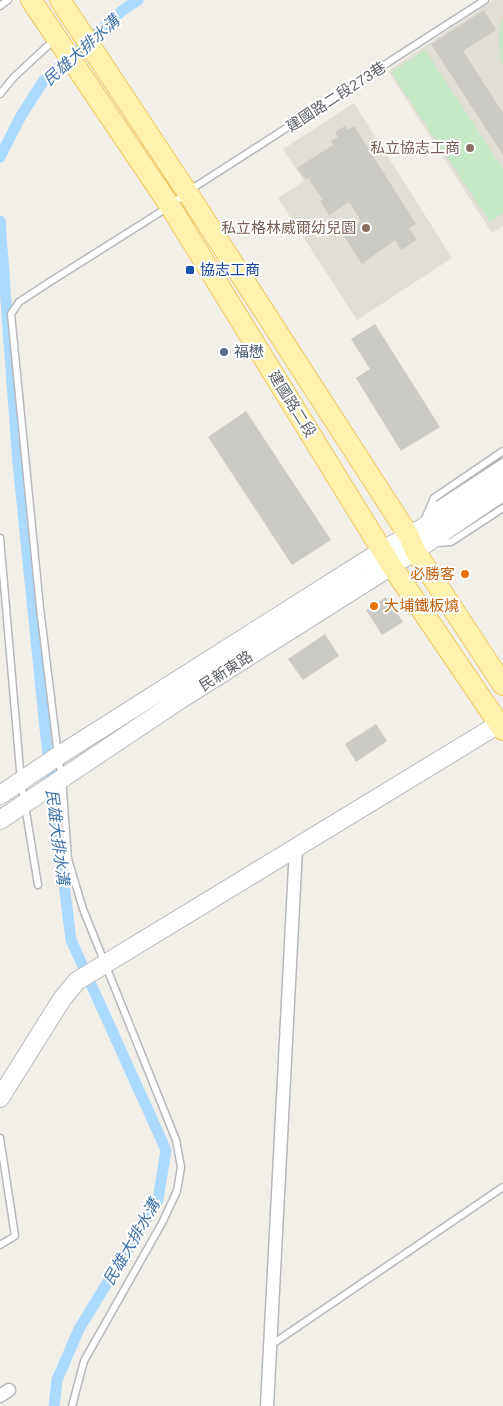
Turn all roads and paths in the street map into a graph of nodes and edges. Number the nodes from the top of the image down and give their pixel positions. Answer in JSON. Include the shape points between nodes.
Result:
{"nodes":[{"id":1,"x":8,"y":0,"type":"edge"},
{"id":2,"x":31,"y":0,"type":"edge"},
{"id":3,"x":60,"y":0,"type":"edge"},
{"id":4,"x":486,"y":0,"type":"edge"},
{"id":5,"x":0,"y":6,"type":"edge"},
{"id":6,"x":56,"y":38,"type":"junction"},
{"id":7,"x":0,"y":94,"type":"edge"},
{"id":8,"x":187,"y":192,"type":"junction"},
{"id":9,"x":170,"y":206,"type":"junction"},
{"id":10,"x":503,"y":451,"type":"edge"},
{"id":11,"x":501,"y":474,"type":"edge"},
{"id":12,"x":503,"y":501,"type":"edge"},
{"id":13,"x":503,"y":508,"type":"edge"},
{"id":14,"x":0,"y":538,"type":"edge"},
{"id":15,"x":417,"y":540,"type":"junction"},
{"id":16,"x":387,"y":558,"type":"junction"},
{"id":17,"x":503,"y":685,"type":"edge"},
{"id":18,"x":502,"y":725,"type":"edge"},
{"id":19,"x":58,"y":756,"type":"junction"},
{"id":20,"x":62,"y":778,"type":"junction"},
{"id":21,"x":21,"y":781,"type":"junction"},
{"id":22,"x":0,"y":795,"type":"edge"},
{"id":23,"x":25,"y":804,"type":"junction"},
{"id":24,"x":0,"y":820,"type":"edge"},
{"id":25,"x":296,"y":848,"type":"junction"},
{"id":26,"x":38,"y":885,"type":"dead end"},
{"id":27,"x":106,"y":964,"type":"junction"},
{"id":28,"x":0,"y":1098,"type":"edge"},
{"id":29,"x":0,"y":1138,"type":"edge"},
{"id":30,"x":503,"y":1187,"type":"edge"},
{"id":31,"x":0,"y":1245,"type":"edge"},
{"id":32,"x":270,"y":1346,"type":"junction"},
{"id":33,"x":72,"y":1406,"type":"edge"},
{"id":34,"x":267,"y":1406,"type":"edge"}],
"edges":[{"from":1,"to":5,"type":"lane"},
{"from":2,"to":6,"type":"main road"},
{"from":3,"to":8,"type":"main road","name":"建國路二段"},
{"from":4,"to":8,"type":"lane","name":"建國路二段273巷"},
{"from":6,"to":7,"type":"lane"},
{"from":6,"to":9,"type":"main road","name":"建國路二段"},
{"from":8,"to":9,"type":"lane","name":"建國路二段273巷"},
{"from":8,"to":15,"type":"main road","name":"建國路二段"},
{"from":9,"to":16,"type":"main road","name":"建國路二段"},
{"from":9,"to":19,"type":"lane","name":"建國路二段273巷","via":[[19,302],[11,314]]},
{"from":10,"to":15,"type":"lane","via":[[434,498]]},
{"from":11,"to":15,"type":"main road"},
{"from":12,"to":15,"type":"lane","via":[[452,534]]},
{"from":13,"to":15,"type":"lane","via":[[452,542]]},
{"from":14,"to":21,"type":"lane"},
{"from":15,"to":16,"type":"main road"},
{"from":15,"to":17,"type":"main road","name":"建國路二段"},
{"from":16,"to":18,"type":"main road","name":"建國路二段"},
{"from":16,"to":19,"type":"main road","name":"民新東路"},
{"from":16,"to":20,"type":"main road","name":"民新東路"},
{"from":18,"to":25,"type":"main road"},
{"from":19,"to":20,"type":"lane","name":"建國路二段273巷"},
{"from":19,"to":21,"type":"main road","name":"民新東路"},
{"from":20,"to":23,"type":"main road","name":"民新東路"},
{"from":20,"to":27,"type":"lane","name":"建國路二段273巷","via":[[68,859],[83,909]]},
{"from":21,"to":22,"type":"main road"},
{"from":21,"to":23,"type":"lane"},
{"from":23,"to":24,"type":"main road"},
{"from":23,"to":26,"type":"lane"},
{"from":25,"to":27,"type":"main road"},
{"from":25,"to":32,"type":"street"},
{"from":27,"to":28,"type":"main road","via":[[77,981],[62,999]]},
{"from":27,"to":33,"type":"lane","name":"建國路二段273巷","via":[[176,1140],[181,1167],[177,1191],[162,1224],[84,1361]]},
{"from":29,"to":31,"type":"lane","via":[[15,1236]]},
{"from":30,"to":32,"type":"lane"},
{"from":32,"to":34,"type":"street"}]}
